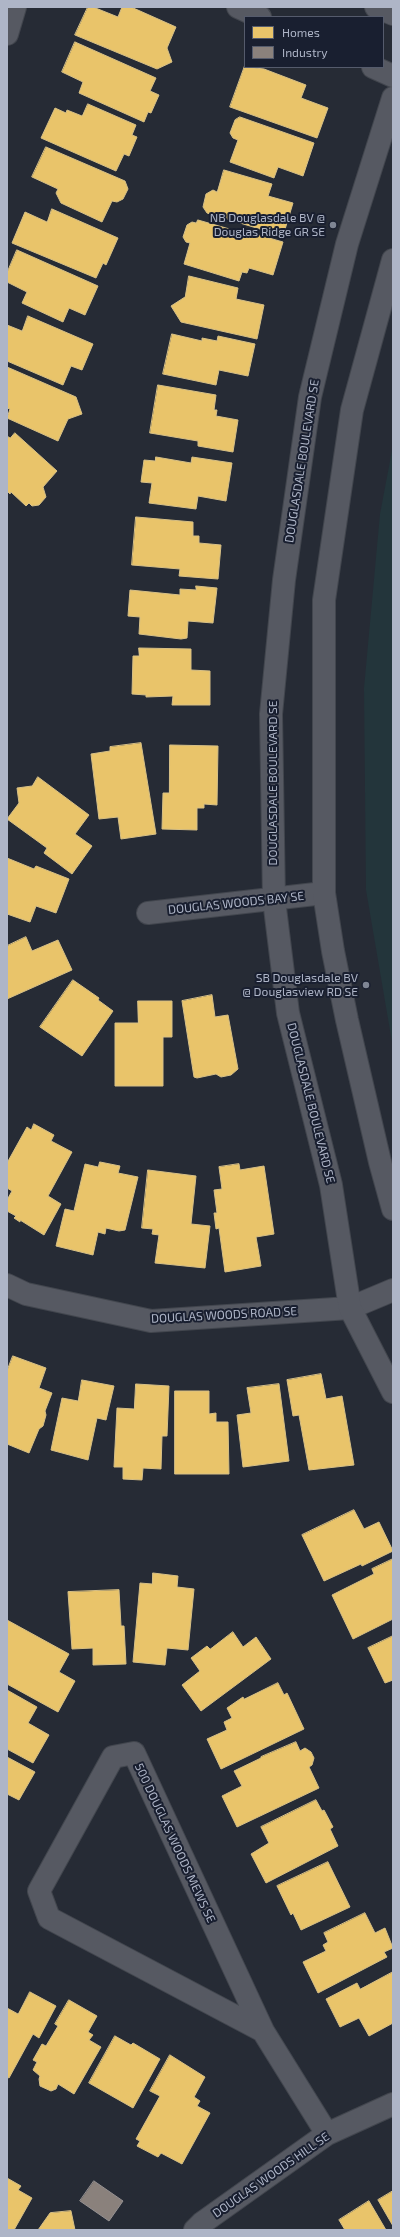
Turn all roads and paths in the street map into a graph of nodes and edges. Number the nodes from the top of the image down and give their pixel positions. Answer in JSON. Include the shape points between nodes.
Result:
{"nodes":[{"id":1,"x":15,"y":7,"type":"edge"},
{"id":2,"x":238,"y":7,"type":"edge"},
{"id":3,"x":376,"y":7,"type":"edge"},
{"id":4,"x":393,"y":14,"type":"edge"},
{"id":5,"x":258,"y":16,"type":"edge"},
{"id":6,"x":7,"y":34,"type":"edge"},
{"id":7,"x":375,"y":68,"type":"edge"},
{"id":8,"x":393,"y":76,"type":"edge"},
{"id":9,"x":393,"y":98,"type":"edge"},
{"id":10,"x":393,"y":260,"type":"edge"},
{"id":11,"x":324,"y":893,"type":"junction"},
{"id":12,"x":274,"y":900,"type":"junction"},
{"id":13,"x":148,"y":913,"type":"dead end"},
{"id":14,"x":393,"y":1208,"type":"edge"},
{"id":15,"x":7,"y":1285,"type":"edge"},
{"id":16,"x":393,"y":1290,"type":"edge"},
{"id":17,"x":350,"y":1308,"type":"junction"},
{"id":18,"x":393,"y":1392,"type":"edge"},
{"id":19,"x":262,"y":2031,"type":"junction"},
{"id":20,"x":393,"y":2104,"type":"edge"},
{"id":21,"x":327,"y":2134,"type":"junction"},
{"id":22,"x":195,"y":2230,"type":"edge"}],
"edges":[{"from":1,"to":6,"type":"street"},
{"from":2,"to":5,"type":"street"},
{"from":3,"to":4,"type":"street"},
{"from":7,"to":8,"type":"street"},
{"from":9,"to":12,"type":"street","name":"DOUGLASDALE BOULEVARD SE","via":[[347,244],[310,397],[284,580],[272,714]]},
{"from":10,"to":11,"type":"street","via":[[352,410],[324,600]]},
{"from":11,"to":12,"type":"street","name":"DOUGLAS WOODS BAY SE"},
{"from":11,"to":14,"type":"street","via":[[347,1020]]},
{"from":12,"to":13,"type":"street","name":"DOUGLAS WOODS BAY SE"},
{"from":12,"to":17,"type":"street","name":"DOUGLASDALE BOULEVARD SE","via":[[288,1013],[331,1186]]},
{"from":15,"to":17,"type":"street","name":"DOUGLAS WOODS ROAD SE","via":[[26,1294],[151,1321]]},
{"from":16,"to":17,"type":"street","name":"DOUGLAS WOODS ROAD SE"},
{"from":17,"to":18,"type":"street","name":"DOUGLASDALE BOULEVARD SE"},
{"from":19,"to":19,"type":"street","name":"500 DOUGLAS WOODS MEWS SE","via":[[134,1753],[113,1758],[39,1891],[49,1918]]},
{"from":19,"to":21,"type":"street","name":"500 DOUGLAS WOODS MEWS SE"},
{"from":20,"to":21,"type":"street","name":"DOUGLAS WOODS HILL SE"},
{"from":21,"to":22,"type":"street","name":"DOUGLAS WOODS HILL SE"}]}
